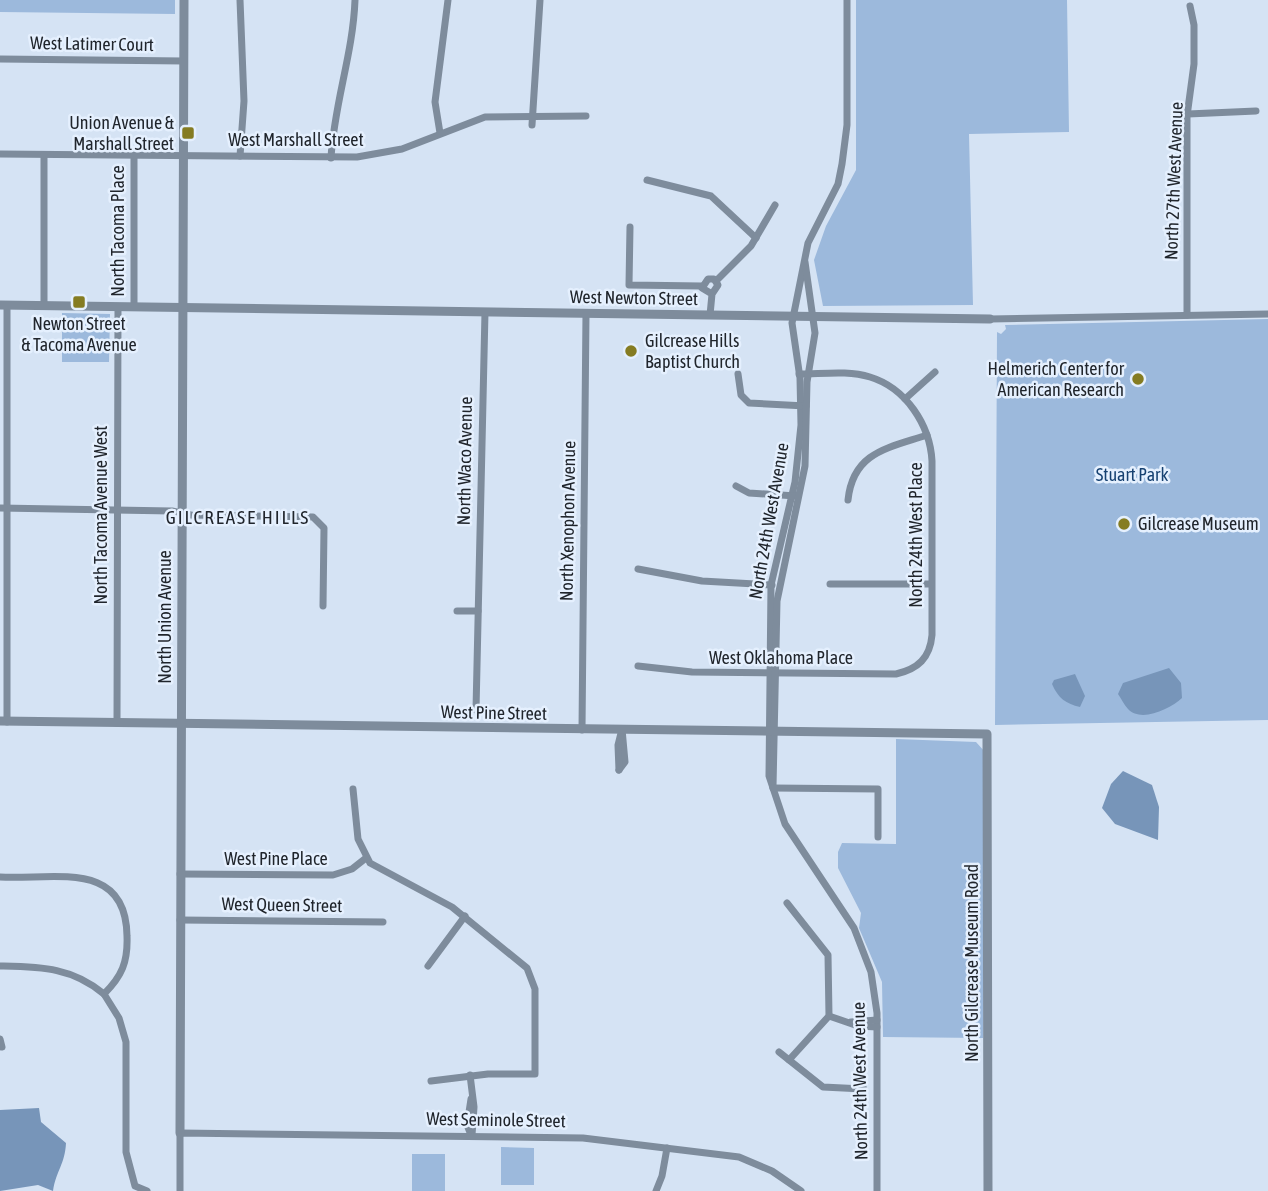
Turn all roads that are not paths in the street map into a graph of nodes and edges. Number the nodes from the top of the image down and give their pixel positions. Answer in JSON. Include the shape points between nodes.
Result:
{"nodes":[{"id":1,"x":184,"y":0,"type":"edge"},
{"id":2,"x":240,"y":0,"type":"edge"},
{"id":3,"x":355,"y":0,"type":"edge"},
{"id":4,"x":448,"y":0,"type":"edge"},
{"id":5,"x":540,"y":0,"type":"edge"},
{"id":6,"x":847,"y":0,"type":"edge"},
{"id":7,"x":1189,"y":6,"type":"dead end"},
{"id":8,"x":0,"y":59,"type":"edge"},
{"id":9,"x":184,"y":61,"type":"junction"},
{"id":10,"x":1256,"y":111,"type":"dead end"},
{"id":11,"x":1188,"y":114,"type":"junction"},
{"id":12,"x":532,"y":115,"type":"junction"},
{"id":13,"x":586,"y":116,"type":"dead end"},
{"id":14,"x":532,"y":125,"type":"dead end"},
{"id":15,"x":440,"y":133,"type":"junction"},
{"id":16,"x":0,"y":154,"type":"edge"},
{"id":17,"x":44,"y":155,"type":"junction"},
{"id":18,"x":134,"y":155,"type":"junction"},
{"id":19,"x":184,"y":156,"type":"junction"},
{"id":20,"x":240,"y":156,"type":"junction"},
{"id":21,"x":331,"y":158,"type":"junction"},
{"id":22,"x":647,"y":180,"type":"dead end"},
{"id":23,"x":775,"y":205,"type":"dead end"},
{"id":24,"x":630,"y":228,"type":"dead end"},
{"id":25,"x":756,"y":237,"type":"junction"},
{"id":26,"x":805,"y":261,"type":"junction"},
{"id":27,"x":716,"y":281,"type":"junction"},
{"id":28,"x":702,"y":286,"type":"junction"},
{"id":29,"x":712,"y":294,"type":"junction"},
{"id":30,"x":4,"y":305,"type":"edge"},
{"id":31,"x":44,"y":306,"type":"junction"},
{"id":32,"x":118,"y":307,"type":"junction"},
{"id":33,"x":134,"y":307,"type":"junction"},
{"id":34,"x":182,"y":307,"type":"junction"},
{"id":35,"x":485,"y":312,"type":"junction"},
{"id":36,"x":586,"y":313,"type":"junction"},
{"id":37,"x":1268,"y":314,"type":"edge"},
{"id":38,"x":710,"y":315,"type":"junction"},
{"id":39,"x":1187,"y":315,"type":"junction"},
{"id":40,"x":793,"y":316,"type":"junction"},
{"id":41,"x":815,"y":317,"type":"junction"},
{"id":42,"x":990,"y":318,"type":"joint"},
{"id":43,"x":935,"y":372,"type":"dead end"},
{"id":44,"x":738,"y":374,"type":"dead end"},
{"id":45,"x":799,"y":374,"type":"junction"},
{"id":46,"x":808,"y":374,"type":"junction"},
{"id":47,"x":905,"y":399,"type":"junction"},
{"id":48,"x":804,"y":406,"type":"junction"},
{"id":49,"x":927,"y":435,"type":"junction"},
{"id":50,"x":736,"y":486,"type":"dead end"},
{"id":51,"x":796,"y":496,"type":"junction"},
{"id":52,"x":848,"y":500,"type":"dead end"},
{"id":53,"x":3,"y":508,"type":"edge"},
{"id":54,"x":117,"y":511,"type":"junction"},
{"id":55,"x":181,"y":513,"type":"junction"},
{"id":56,"x":638,"y":569,"type":"dead end"},
{"id":57,"x":830,"y":584,"type":"dead end"},
{"id":58,"x":931,"y":584,"type":"junction"},
{"id":59,"x":775,"y":585,"type":"junction"},
{"id":60,"x":323,"y":606,"type":"dead end"},
{"id":61,"x":457,"y":611,"type":"dead end"},
{"id":62,"x":478,"y":611,"type":"junction"},
{"id":63,"x":922,"y":663,"type":"joint"},
{"id":64,"x":638,"y":666,"type":"dead end"},
{"id":65,"x":772,"y":673,"type":"junction"},
{"id":66,"x":476,"y":710,"type":"dead end"},
{"id":67,"x":4,"y":722,"type":"edge"},
{"id":68,"x":117,"y":723,"type":"junction"},
{"id":69,"x":181,"y":724,"type":"junction"},
{"id":70,"x":582,"y":730,"type":"junction"},
{"id":71,"x":772,"y":732,"type":"junction"},
{"id":72,"x":987,"y":734,"type":"joint"},
{"id":73,"x":773,"y":788,"type":"junction"},
{"id":74,"x":353,"y":789,"type":"dead end"},
{"id":75,"x":878,"y":837,"type":"dead end"},
{"id":76,"x":366,"y":858,"type":"junction"},
{"id":77,"x":180,"y":874,"type":"junction"},
{"id":78,"x":0,"y":877,"type":"edge"},
{"id":79,"x":787,"y":903,"type":"dead end"},
{"id":80,"x":465,"y":916,"type":"junction"},
{"id":81,"x":180,"y":920,"type":"junction"},
{"id":82,"x":383,"y":922,"type":"dead end"},
{"id":83,"x":0,"y":966,"type":"edge"},
{"id":84,"x":428,"y":966,"type":"dead end"},
{"id":85,"x":104,"y":995,"type":"junction"},
{"id":86,"x":829,"y":1016,"type":"junction"},
{"id":87,"x":877,"y":1024,"type":"junction"},
{"id":88,"x":779,"y":1052,"type":"dead end"},
{"id":89,"x":789,"y":1060,"type":"junction"},
{"id":90,"x":470,"y":1075,"type":"junction"},
{"id":91,"x":863,"y":1078,"type":"dead end"},
{"id":92,"x":431,"y":1081,"type":"dead end"},
{"id":93,"x":863,"y":1089,"type":"junction"},
{"id":94,"x":863,"y":1101,"type":"dead end"},
{"id":95,"x":180,"y":1133,"type":"junction"},
{"id":96,"x":472,"y":1135,"type":"junction"},
{"id":97,"x":667,"y":1148,"type":"junction"},
{"id":98,"x":147,"y":1191,"type":"edge"},
{"id":99,"x":180,"y":1191,"type":"edge"},
{"id":100,"x":656,"y":1191,"type":"edge"},
{"id":101,"x":801,"y":1191,"type":"edge"},
{"id":102,"x":877,"y":1191,"type":"edge"},
{"id":103,"x":988,"y":1191,"type":"edge"}],
"edges":[{"from":1,"to":9,"type":"street","name":"North Union Avenue"},
{"from":2,"to":20,"type":"street","via":[[244,101]]},
{"from":3,"to":21,"type":"street"},
{"from":4,"to":15,"type":"street","via":[[435,102]]},
{"from":5,"to":12,"type":"street"},
{"from":6,"to":26,"type":"street","name":"North 24th West Avenue","via":[[845,150],[838,184],[808,243]]},
{"from":7,"to":11,"type":"street","name":"North 27th West Avenue","via":[[1194,64]]},
{"from":8,"to":9,"type":"street","name":"West Latimer Court"},
{"from":9,"to":19,"type":"street","name":"North Union Avenue"},
{"from":10,"to":11,"type":"street"},
{"from":11,"to":39,"type":"street","name":"North 27th West Avenue"},
{"from":12,"to":13,"type":"street","name":"West Marshall Street"},
{"from":12,"to":14,"type":"street"},
{"from":12,"to":15,"type":"street","name":"West Marshall Street","via":[[485,117]]},
{"from":15,"to":21,"type":"street","name":"West Marshall Street","via":[[393,151]]},
{"from":16,"to":17,"type":"street","name":"West Marshall Street"},
{"from":17,"to":18,"type":"street","name":"West Marshall Street"},
{"from":17,"to":31,"type":"street"},
{"from":18,"to":19,"type":"street","name":"West Marshall Street"},
{"from":18,"to":33,"type":"street","name":"North Tacoma Place"},
{"from":19,"to":20,"type":"street","name":"West Marshall Street"},
{"from":19,"to":34,"type":"street","name":"North Union Avenue"},
{"from":20,"to":21,"type":"street","name":"West Marshall Street"},
{"from":22,"to":25,"type":"street","via":[[711,196]]},
{"from":23,"to":25,"type":"street"},
{"from":24,"to":28,"type":"street","via":[[629,285]]},
{"from":25,"to":27,"type":"street"},
{"from":26,"to":40,"type":"street","name":"North 24th West Avenue"},
{"from":26,"to":41,"type":"street","name":"North 24th West Avenue"},
{"from":27,"to":28,"type":"street","via":[[708,279]]},
{"from":27,"to":29,"type":"street","via":[[718,289]]},
{"from":28,"to":29,"type":"street"},
{"from":29,"to":38,"type":"street"},
{"from":30,"to":31,"type":"street","name":"West Newton Street"},
{"from":30,"to":53,"type":"street"},
{"from":31,"to":32,"type":"street","name":"West Newton Street"},
{"from":32,"to":33,"type":"street","name":"West Newton Street"},
{"from":32,"to":54,"type":"street","name":"North Tacoma Avenue West"},
{"from":33,"to":34,"type":"street","name":"West Newton Street"},
{"from":34,"to":35,"type":"street","name":"West Newton Street"},
{"from":34,"to":55,"type":"street","name":"North Union Avenue"},
{"from":35,"to":36,"type":"street","name":"West Newton Street"},
{"from":35,"to":62,"type":"street","name":"North Waco Avenue"},
{"from":36,"to":38,"type":"street","name":"West Newton Street"},
{"from":36,"to":70,"type":"street","name":"North Xenophon Avenue"},
{"from":37,"to":39,"type":"street","name":"West Newton Street"},
{"from":38,"to":40,"type":"street","name":"West Newton Street"},
{"from":39,"to":42,"type":"street","name":"West Newton Street"},
{"from":40,"to":41,"type":"street","name":"West Newton Street"},
{"from":40,"to":45,"type":"street","name":"North 24th West Avenue"},
{"from":41,"to":42,"type":"street","name":"West Newton Street"},
{"from":41,"to":46,"type":"street","name":"North 24th West Avenue"},
{"from":43,"to":47,"type":"street"},
{"from":44,"to":48,"type":"street","via":[[741,395],[750,403]]},
{"from":45,"to":46,"type":"street","name":"North 24th West Place"},
{"from":45,"to":48,"type":"street","name":"North 24th West Avenue"},
{"from":46,"to":47,"type":"street","name":"North 24th West Place","via":[[869,377],[889,385]]},
{"from":46,"to":48,"type":"street","name":"North 24th West Avenue"},
{"from":47,"to":49,"type":"street","name":"North 24th West Place"},
{"from":48,"to":51,"type":"street","name":"North 24th West Avenue","via":[[806,454]]},
{"from":49,"to":52,"type":"street","via":[[864,460],[850,483]]},
{"from":49,"to":58,"type":"street","name":"North 24th West Place","via":[[932,461]]},
{"from":50,"to":51,"type":"street","via":[[749,493]]},
{"from":51,"to":59,"type":"street","name":"North 24th West Avenue"},
{"from":53,"to":54,"type":"street"},
{"from":53,"to":67,"type":"street"},
{"from":54,"to":55,"type":"street"},
{"from":54,"to":68,"type":"street","name":"North Tacoma Avenue West"},
{"from":55,"to":60,"type":"street","via":[[306,516],[320,521],[324,528]]},
{"from":55,"to":69,"type":"street","name":"North Union Avenue"},
{"from":56,"to":59,"type":"street","via":[[702,581]]},
{"from":57,"to":58,"type":"street"},
{"from":58,"to":63,"type":"street","name":"North 24th West Place","via":[[931,643]]},
{"from":59,"to":65,"type":"street","name":"North 24th West Avenue"},
{"from":61,"to":62,"type":"street"},
{"from":62,"to":66,"type":"street","name":"North Waco Avenue"},
{"from":63,"to":65,"type":"street","name":"West Oklahoma Place","via":[[896,674]]},
{"from":64,"to":65,"type":"street","name":"West Oklahoma Place","via":[[675,672]]},
{"from":65,"to":71,"type":"street","name":"North 24th West Avenue"},
{"from":67,"to":68,"type":"street","name":"West Pine Street"},
{"from":68,"to":69,"type":"street","name":"West Pine Street"},
{"from":69,"to":70,"type":"street","name":"West Pine Street"},
{"from":69,"to":77,"type":"street","name":"North Union Avenue"},
{"from":70,"to":71,"type":"street","name":"West Pine Street"},
{"from":71,"to":72,"type":"street","name":"West Pine Street"},
{"from":71,"to":73,"type":"street","name":"North 24th West Avenue","via":[[769,776]]},
{"from":72,"to":103,"type":"street","name":"North Gilcrease Museum Road"},
{"from":73,"to":75,"type":"street","via":[[878,789]]},
{"from":73,"to":87,"type":"street","name":"North 24th West Avenue","via":[[785,824],[862,944]]},
{"from":74,"to":76,"type":"street","via":[[358,839]]},
{"from":76,"to":77,"type":"street","name":"West Pine Place","via":[[352,869],[332,875]]},
{"from":76,"to":80,"type":"street"},
{"from":77,"to":81,"type":"street","name":"North Union Avenue"},
{"from":78,"to":85,"type":"street","via":[[92,880],[111,890],[127,921],[127,958],[117,981]]},
{"from":79,"to":86,"type":"street","via":[[828,955]]},
{"from":80,"to":84,"type":"street"},
{"from":80,"to":90,"type":"street","via":[[522,961],[533,978],[535,1074]]},
{"from":81,"to":82,"type":"street","name":"West Queen Street"},
{"from":81,"to":95,"type":"street","name":"North Union Avenue"},
{"from":83,"to":85,"type":"street","via":[[63,970],[84,978]]},
{"from":85,"to":98,"type":"street","via":[[119,1018],[126,1042],[126,1152],[135,1186]]},
{"from":86,"to":87,"type":"street"},
{"from":86,"to":89,"type":"street"},
{"from":87,"to":102,"type":"street","name":"North 24th West Avenue"},
{"from":88,"to":89,"type":"street"},
{"from":89,"to":93,"type":"street","via":[[826,1088]]},
{"from":90,"to":92,"type":"street"},
{"from":90,"to":96,"type":"street","via":[[467,1125]]},
{"from":91,"to":93,"type":"street"},
{"from":93,"to":94,"type":"street"},
{"from":95,"to":96,"type":"street","name":"West Seminole Street"},
{"from":95,"to":99,"type":"street","name":"North Union Avenue"},
{"from":96,"to":97,"type":"street","name":"West Seminole Street","via":[[572,1137]]},
{"from":97,"to":100,"type":"street"},
{"from":97,"to":101,"type":"street","name":"West Seminole Street","via":[[746,1159]]}]}
